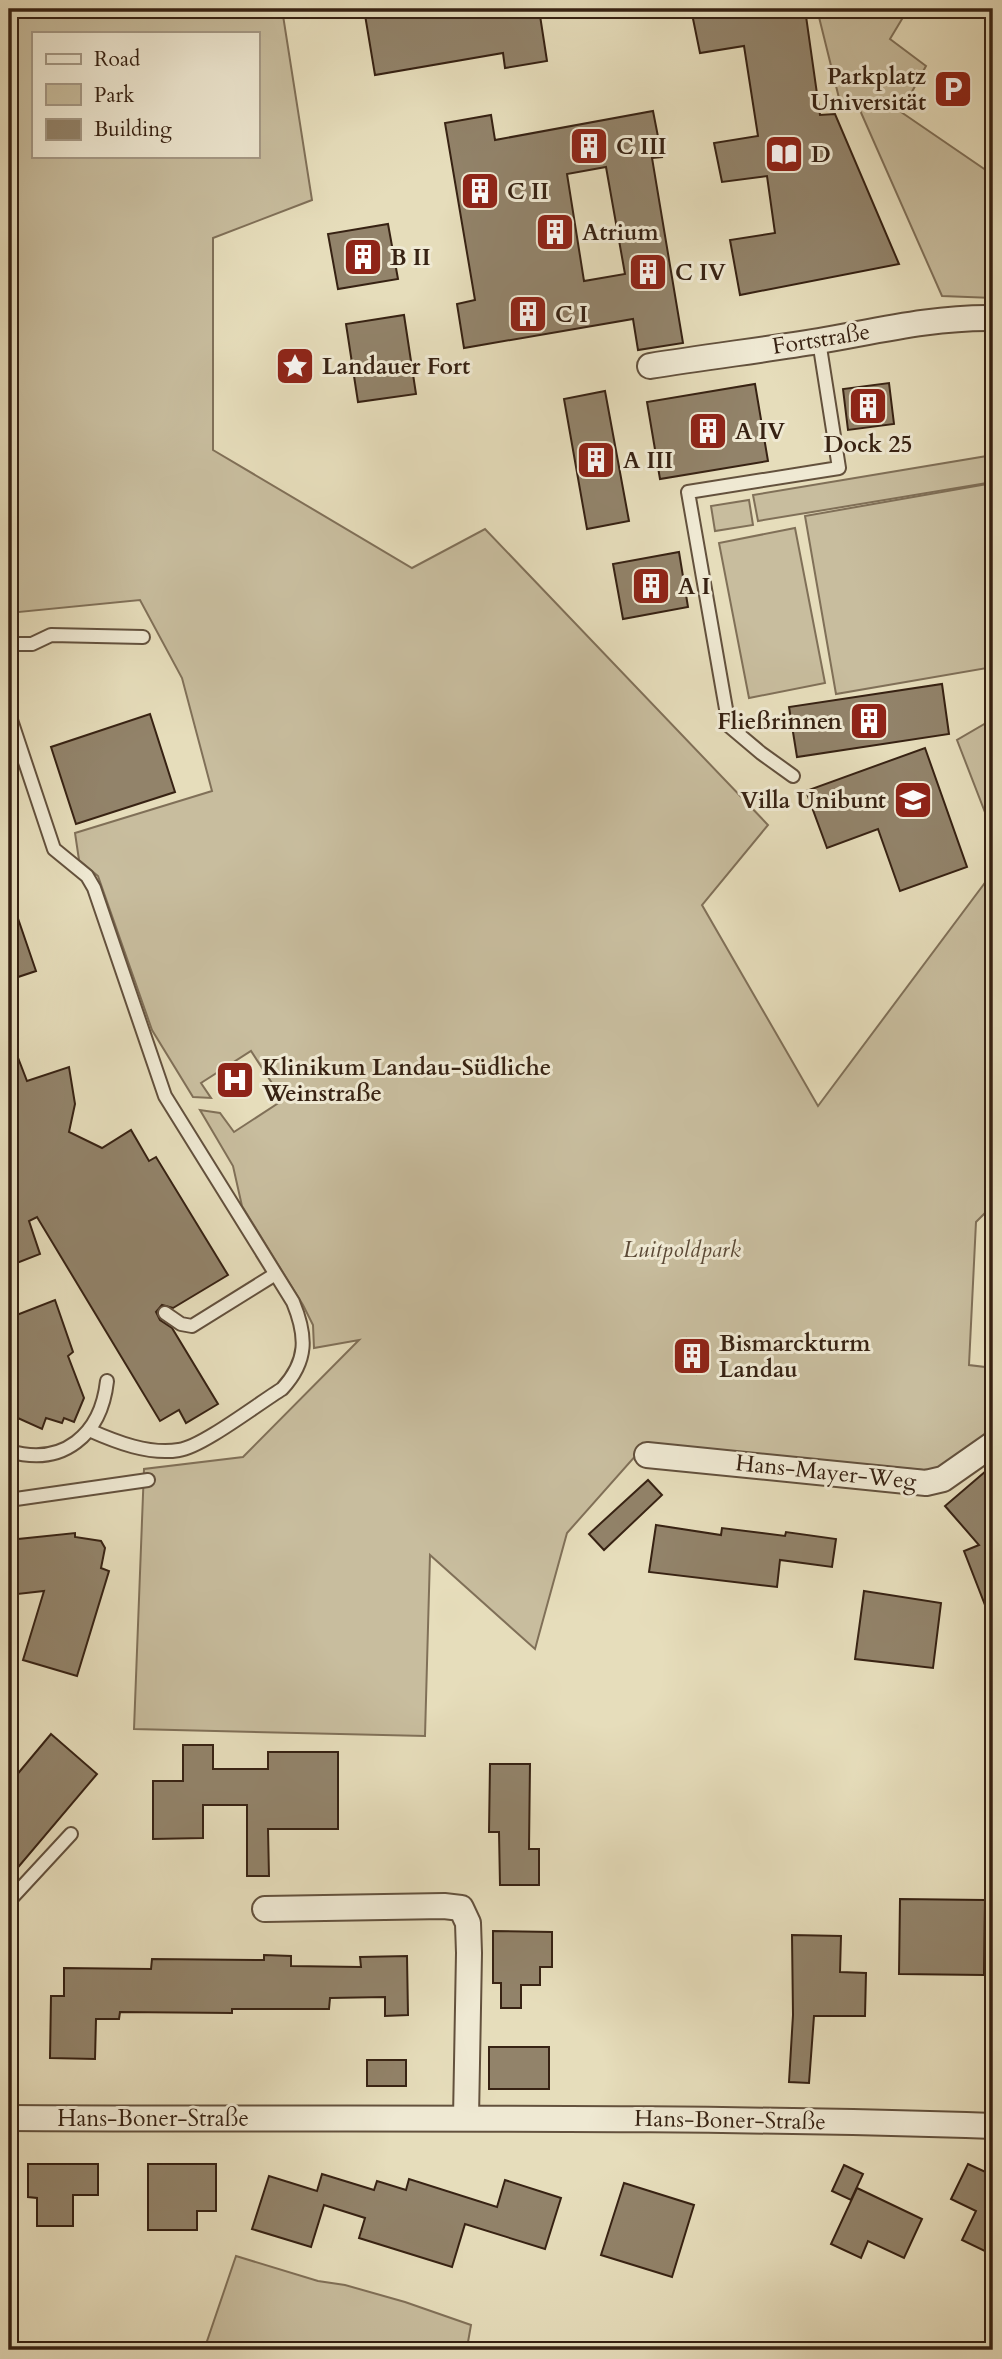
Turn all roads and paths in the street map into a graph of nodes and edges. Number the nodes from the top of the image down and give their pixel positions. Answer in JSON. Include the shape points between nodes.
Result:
{"nodes":[{"id":1,"x":993,"y":318,"type":"edge"},
{"id":2,"x":819,"y":341,"type":"junction"},
{"id":3,"x":650,"y":366,"type":"dead end"},
{"id":4,"x":143,"y":637,"type":"dead end"},
{"id":5,"x":9,"y":644,"type":"edge"},
{"id":6,"x":9,"y":714,"type":"edge"},
{"id":7,"x":793,"y":775,"type":"dead end"},
{"id":8,"x":274,"y":1275,"type":"junction"},
{"id":9,"x":165,"y":1313,"type":"dead end"},
{"id":10,"x":107,"y":1381,"type":"dead end"},
{"id":11,"x":89,"y":1430,"type":"junction"},
{"id":12,"x":993,"y":1444,"type":"edge"},
{"id":13,"x":9,"y":1451,"type":"edge"},
{"id":14,"x":647,"y":1455,"type":"dead end"},
{"id":15,"x":148,"y":1480,"type":"dead end"},
{"id":16,"x":9,"y":1500,"type":"edge"},
{"id":17,"x":71,"y":1834,"type":"dead end"},
{"id":18,"x":9,"y":1900,"type":"edge"},
{"id":19,"x":265,"y":1909,"type":"dead end"},
{"id":20,"x":9,"y":2118,"type":"edge"},
{"id":21,"x":466,"y":2118,"type":"junction"},
{"id":22,"x":993,"y":2126,"type":"edge"}],
"edges":[{"from":1,"to":2,"type":"street","name":"Fortstraße","via":[[922,322]]},
{"from":2,"to":3,"type":"street","name":"Fortstraße"},
{"from":2,"to":7,"type":"lane","via":[[839,468],[688,492],[729,726]]},
{"from":4,"to":5,"type":"lane","via":[[51,635],[32,644]]},
{"from":6,"to":8,"type":"lane","via":[[54,849],[87,876],[94,888],[165,1096]]},
{"from":8,"to":9,"type":"lane","via":[[192,1326]]},
{"from":8,"to":11,"type":"lane","via":[[293,1302],[304,1341],[293,1377],[282,1389],[182,1450],[152,1450]]},
{"from":10,"to":11,"type":"lane","via":[[101,1408]]},
{"from":11,"to":13,"type":"lane","via":[[72,1446],[50,1454]]},
{"from":12,"to":14,"type":"street","name":"Hans-Mayer-Weg","via":[[943,1479],[926,1483]]},
{"from":15,"to":16,"type":"lane"},
{"from":17,"to":18,"type":"lane"},
{"from":19,"to":21,"type":"street","via":[[461,1908],[468,1923],[469,1953]]},
{"from":20,"to":21,"type":"street","name":"Hans-Boner-Straße"},
{"from":21,"to":22,"type":"street","name":"Hans-Boner-Straße"}]}
